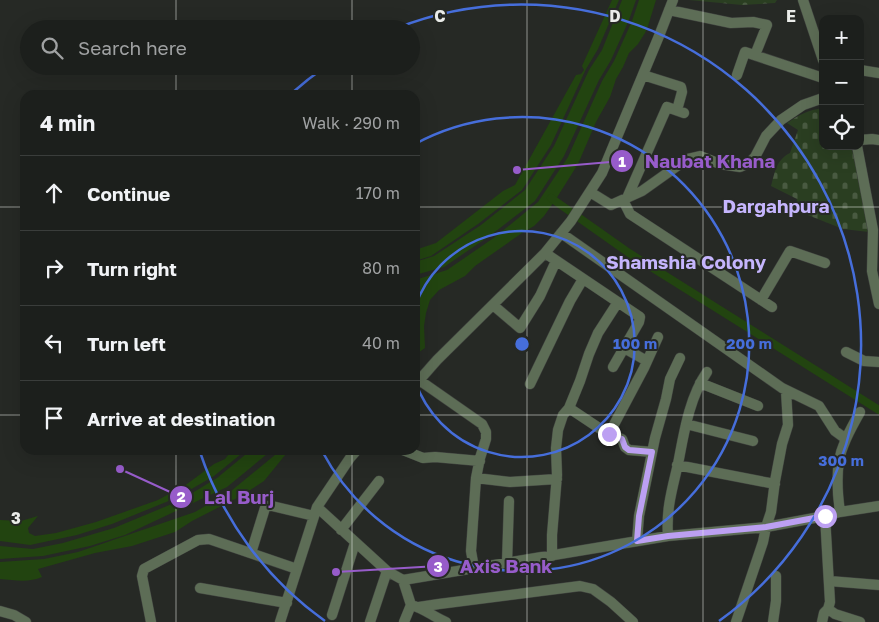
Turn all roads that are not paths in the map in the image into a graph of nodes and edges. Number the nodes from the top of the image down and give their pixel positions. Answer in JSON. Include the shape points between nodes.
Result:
{"nodes":[{"id":1,"x":803,"y":0,"type":"edge"},
{"id":2,"x":671,"y":5,"type":"edge"},
{"id":3,"x":819,"y":48,"type":"edge"},
{"id":4,"x":756,"y":55,"type":"junction"},
{"id":5,"x":864,"y":71,"type":"edge"},
{"id":6,"x":879,"y":73,"type":"edge"},
{"id":7,"x":643,"y":75,"type":"junction"},
{"id":8,"x":737,"y":75,"type":"dead end"},
{"id":9,"x":819,"y":77,"type":"edge"},
{"id":10,"x":819,"y":99,"type":"edge"},
{"id":11,"x":864,"y":140,"type":"edge"},
{"id":12,"x":879,"y":140,"type":"edge"},
{"id":13,"x":858,"y":150,"type":"edge"},
{"id":14,"x":588,"y":194,"type":"junction"},
{"id":15,"x":625,"y":199,"type":"junction"},
{"id":16,"x":561,"y":233,"type":"junction"},
{"id":17,"x":876,"y":233,"type":"edge"},
{"id":18,"x":545,"y":253,"type":"junction"},
{"id":19,"x":556,"y":260,"type":"junction"},
{"id":20,"x":825,"y":263,"type":"dead end"},
{"id":21,"x":583,"y":279,"type":"junction"},
{"id":22,"x":761,"y":300,"type":"junction"},
{"id":23,"x":618,"y":302,"type":"junction"},
{"id":24,"x":879,"y":304,"type":"edge"},
{"id":25,"x":492,"y":305,"type":"junction"},
{"id":26,"x":772,"y":307,"type":"dead end"},
{"id":27,"x":658,"y":336,"type":"dead end"},
{"id":28,"x":624,"y":348,"type":"junction"},
{"id":29,"x":846,"y":352,"type":"dead end"},
{"id":30,"x":680,"y":358,"type":"dead end"},
{"id":31,"x":647,"y":361,"type":"junction"},
{"id":32,"x":879,"y":362,"type":"edge"},
{"id":33,"x":613,"y":367,"type":"dead end"},
{"id":34,"x":707,"y":372,"type":"dead end"},
{"id":35,"x":420,"y":380,"type":"edge"},
{"id":36,"x":700,"y":383,"type":"junction"},
{"id":37,"x":530,"y":384,"type":"dead end"},
{"id":38,"x":420,"y":385,"type":"edge"},
{"id":39,"x":786,"y":391,"type":"junction"},
{"id":40,"x":758,"y":406,"type":"dead end"},
{"id":41,"x":569,"y":408,"type":"junction"},
{"id":42,"x":860,"y":412,"type":"dead end"},
{"id":43,"x":686,"y":424,"type":"junction"},
{"id":44,"x":609,"y":434,"type":"junction"},
{"id":45,"x":846,"y":440,"type":"junction"},
{"id":46,"x":753,"y":441,"type":"dead end"},
{"id":47,"x":652,"y":452,"type":"junction"},
{"id":48,"x":353,"y":455,"type":"edge"},
{"id":49,"x":416,"y":455,"type":"edge"},
{"id":50,"x":480,"y":461,"type":"junction"},
{"id":51,"x":677,"y":465,"type":"junction"},
{"id":52,"x":476,"y":478,"type":"junction"},
{"id":53,"x":557,"y":479,"type":"junction"},
{"id":54,"x":379,"y":481,"type":"dead end"},
{"id":55,"x":775,"y":484,"type":"junction"},
{"id":56,"x":509,"y":501,"type":"dead end"},
{"id":57,"x":879,"y":506,"type":"edge"},
{"id":58,"x":316,"y":511,"type":"junction"},
{"id":59,"x":840,"y":512,"type":"junction"},
{"id":60,"x":825,"y":516,"type":"junction"},
{"id":61,"x":766,"y":527,"type":"junction"},
{"id":62,"x":341,"y":530,"type":"junction"},
{"id":63,"x":668,"y":536,"type":"junction"},
{"id":64,"x":637,"y":541,"type":"junction"},
{"id":65,"x":355,"y":543,"type":"junction"},
{"id":66,"x":251,"y":553,"type":"junction"},
{"id":67,"x":552,"y":556,"type":"junction"},
{"id":68,"x":507,"y":563,"type":"junction"},
{"id":69,"x":474,"y":568,"type":"junction"},
{"id":70,"x":298,"y":569,"type":"junction"},
{"id":71,"x":386,"y":571,"type":"junction"},
{"id":72,"x":776,"y":576,"type":"dead end"},
{"id":73,"x":404,"y":580,"type":"junction"},
{"id":74,"x":829,"y":582,"type":"junction"},
{"id":75,"x":879,"y":585,"type":"edge"},
{"id":76,"x":200,"y":588,"type":"dead end"},
{"id":77,"x":287,"y":602,"type":"junction"},
{"id":78,"x":415,"y":606,"type":"junction"},
{"id":79,"x":828,"y":609,"type":"junction"},
{"id":80,"x":0,"y":611,"type":"edge"},
{"id":81,"x":332,"y":615,"type":"dead end"},
{"id":82,"x":26,"y":622,"type":"edge"},
{"id":83,"x":151,"y":622,"type":"edge"},
{"id":84,"x":280,"y":622,"type":"edge"},
{"id":85,"x":370,"y":622,"type":"edge"},
{"id":86,"x":404,"y":622,"type":"edge"},
{"id":87,"x":446,"y":622,"type":"edge"},
{"id":88,"x":633,"y":622,"type":"edge"},
{"id":89,"x":736,"y":622,"type":"edge"},
{"id":90,"x":773,"y":622,"type":"edge"},
{"id":91,"x":822,"y":622,"type":"edge"},
{"id":92,"x":860,"y":622,"type":"edge"}],
"edges":[{"from":1,"to":3,"type":"street"},
{"from":2,"to":4,"type":"street","via":[[731,23],[767,25]]},
{"from":2,"to":7,"type":"street"},
{"from":4,"to":8,"type":"street","via":[[745,52]]},
{"from":4,"to":9,"type":"street"},
{"from":5,"to":6,"type":"street"},
{"from":7,"to":14,"type":"street","via":[[602,173]]},
{"from":7,"to":15,"type":"street","via":[[680,87],[681,112],[667,107]]},
{"from":10,"to":15,"type":"street","via":[[803,105],[782,120],[766,136],[749,163],[740,166],[720,164],[700,156],[687,159],[642,192]]},
{"from":11,"to":12,"type":"street"},
{"from":13,"to":17,"type":"street"},
{"from":14,"to":15,"type":"street","via":[[611,205]]},
{"from":14,"to":16,"type":"street"},
{"from":15,"to":22,"type":"street","via":[[630,214]]},
{"from":16,"to":18,"type":"street"},
{"from":16,"to":39,"type":"street"},
{"from":17,"to":24,"type":"street","via":[[872,271]]},
{"from":18,"to":19,"type":"street"},
{"from":18,"to":25,"type":"street"},
{"from":19,"to":21,"type":"street"},
{"from":19,"to":25,"type":"street","via":[[540,296],[520,328]]},
{"from":20,"to":22,"type":"street","via":[[790,251]]},
{"from":21,"to":23,"type":"street"},
{"from":21,"to":37,"type":"street"},
{"from":22,"to":26,"type":"street"},
{"from":23,"to":28,"type":"street","via":[[640,317]]},
{"from":23,"to":41,"type":"street","via":[[598,333]]},
{"from":25,"to":35,"type":"street"},
{"from":27,"to":31,"type":"street"},
{"from":28,"to":31,"type":"street"},
{"from":28,"to":33,"type":"street"},
{"from":29,"to":32,"type":"street","via":[[864,361]]},
{"from":30,"to":47,"type":"street","via":[[670,380]]},
{"from":31,"to":44,"type":"street"},
{"from":34,"to":36,"type":"street"},
{"from":36,"to":40,"type":"street"},
{"from":36,"to":43,"type":"street"},
{"from":38,"to":50,"type":"street","via":[[482,424],[486,439]]},
{"from":39,"to":45,"type":"street","via":[[819,406],[835,431]]},
{"from":39,"to":55,"type":"street","via":[[788,425]]},
{"from":41,"to":44,"type":"street"},
{"from":41,"to":53,"type":"street","via":[[558,430]]},
{"from":42,"to":45,"type":"street"},
{"from":43,"to":46,"type":"street"},
{"from":43,"to":51,"type":"street"},
{"from":44,"to":47,"type":"street","via":[[622,439],[629,450]]},
{"from":45,"to":59,"type":"street","via":[[839,464]]},
{"from":47,"to":64,"type":"street"},
{"from":48,"to":58,"type":"street"},
{"from":49,"to":50,"type":"street"},
{"from":50,"to":52,"type":"street"},
{"from":51,"to":55,"type":"street"},
{"from":51,"to":63,"type":"street","via":[[667,515]]},
{"from":52,"to":53,"type":"street","via":[[510,482]]},
{"from":52,"to":69,"type":"street","via":[[471,552]]},
{"from":53,"to":67,"type":"street"},
{"from":54,"to":62,"type":"street"},
{"from":55,"to":61,"type":"street"},
{"from":56,"to":68,"type":"street"},
{"from":57,"to":59,"type":"street"},
{"from":58,"to":62,"type":"street"},
{"from":58,"to":66,"type":"street","via":[[267,506]]},
{"from":58,"to":70,"type":"street"},
{"from":59,"to":60,"type":"street"},
{"from":60,"to":61,"type":"street"},
{"from":60,"to":74,"type":"street"},
{"from":61,"to":63,"type":"street"},
{"from":61,"to":89,"type":"street","via":[[764,542]]},
{"from":62,"to":65,"type":"street"},
{"from":63,"to":64,"type":"street"},
{"from":64,"to":67,"type":"street"},
{"from":65,"to":71,"type":"street"},
{"from":65,"to":81,"type":"street"},
{"from":66,"to":70,"type":"street"},
{"from":66,"to":83,"type":"street","via":[[215,540],[198,540],[144,569],[142,576]]},
{"from":67,"to":68,"type":"street"},
{"from":68,"to":69,"type":"street"},
{"from":69,"to":73,"type":"street"},
{"from":70,"to":77,"type":"street"},
{"from":71,"to":73,"type":"street"},
{"from":71,"to":85,"type":"street"},
{"from":72,"to":90,"type":"street"},
{"from":73,"to":78,"type":"street"},
{"from":74,"to":75,"type":"street"},
{"from":74,"to":79,"type":"street"},
{"from":76,"to":77,"type":"street"},
{"from":77,"to":84,"type":"street"},
{"from":78,"to":86,"type":"street"},
{"from":78,"to":87,"type":"street"},
{"from":78,"to":88,"type":"street","via":[[580,586],[593,589]]},
{"from":79,"to":91,"type":"street"},
{"from":79,"to":92,"type":"street"},
{"from":80,"to":82,"type":"street"}]}
